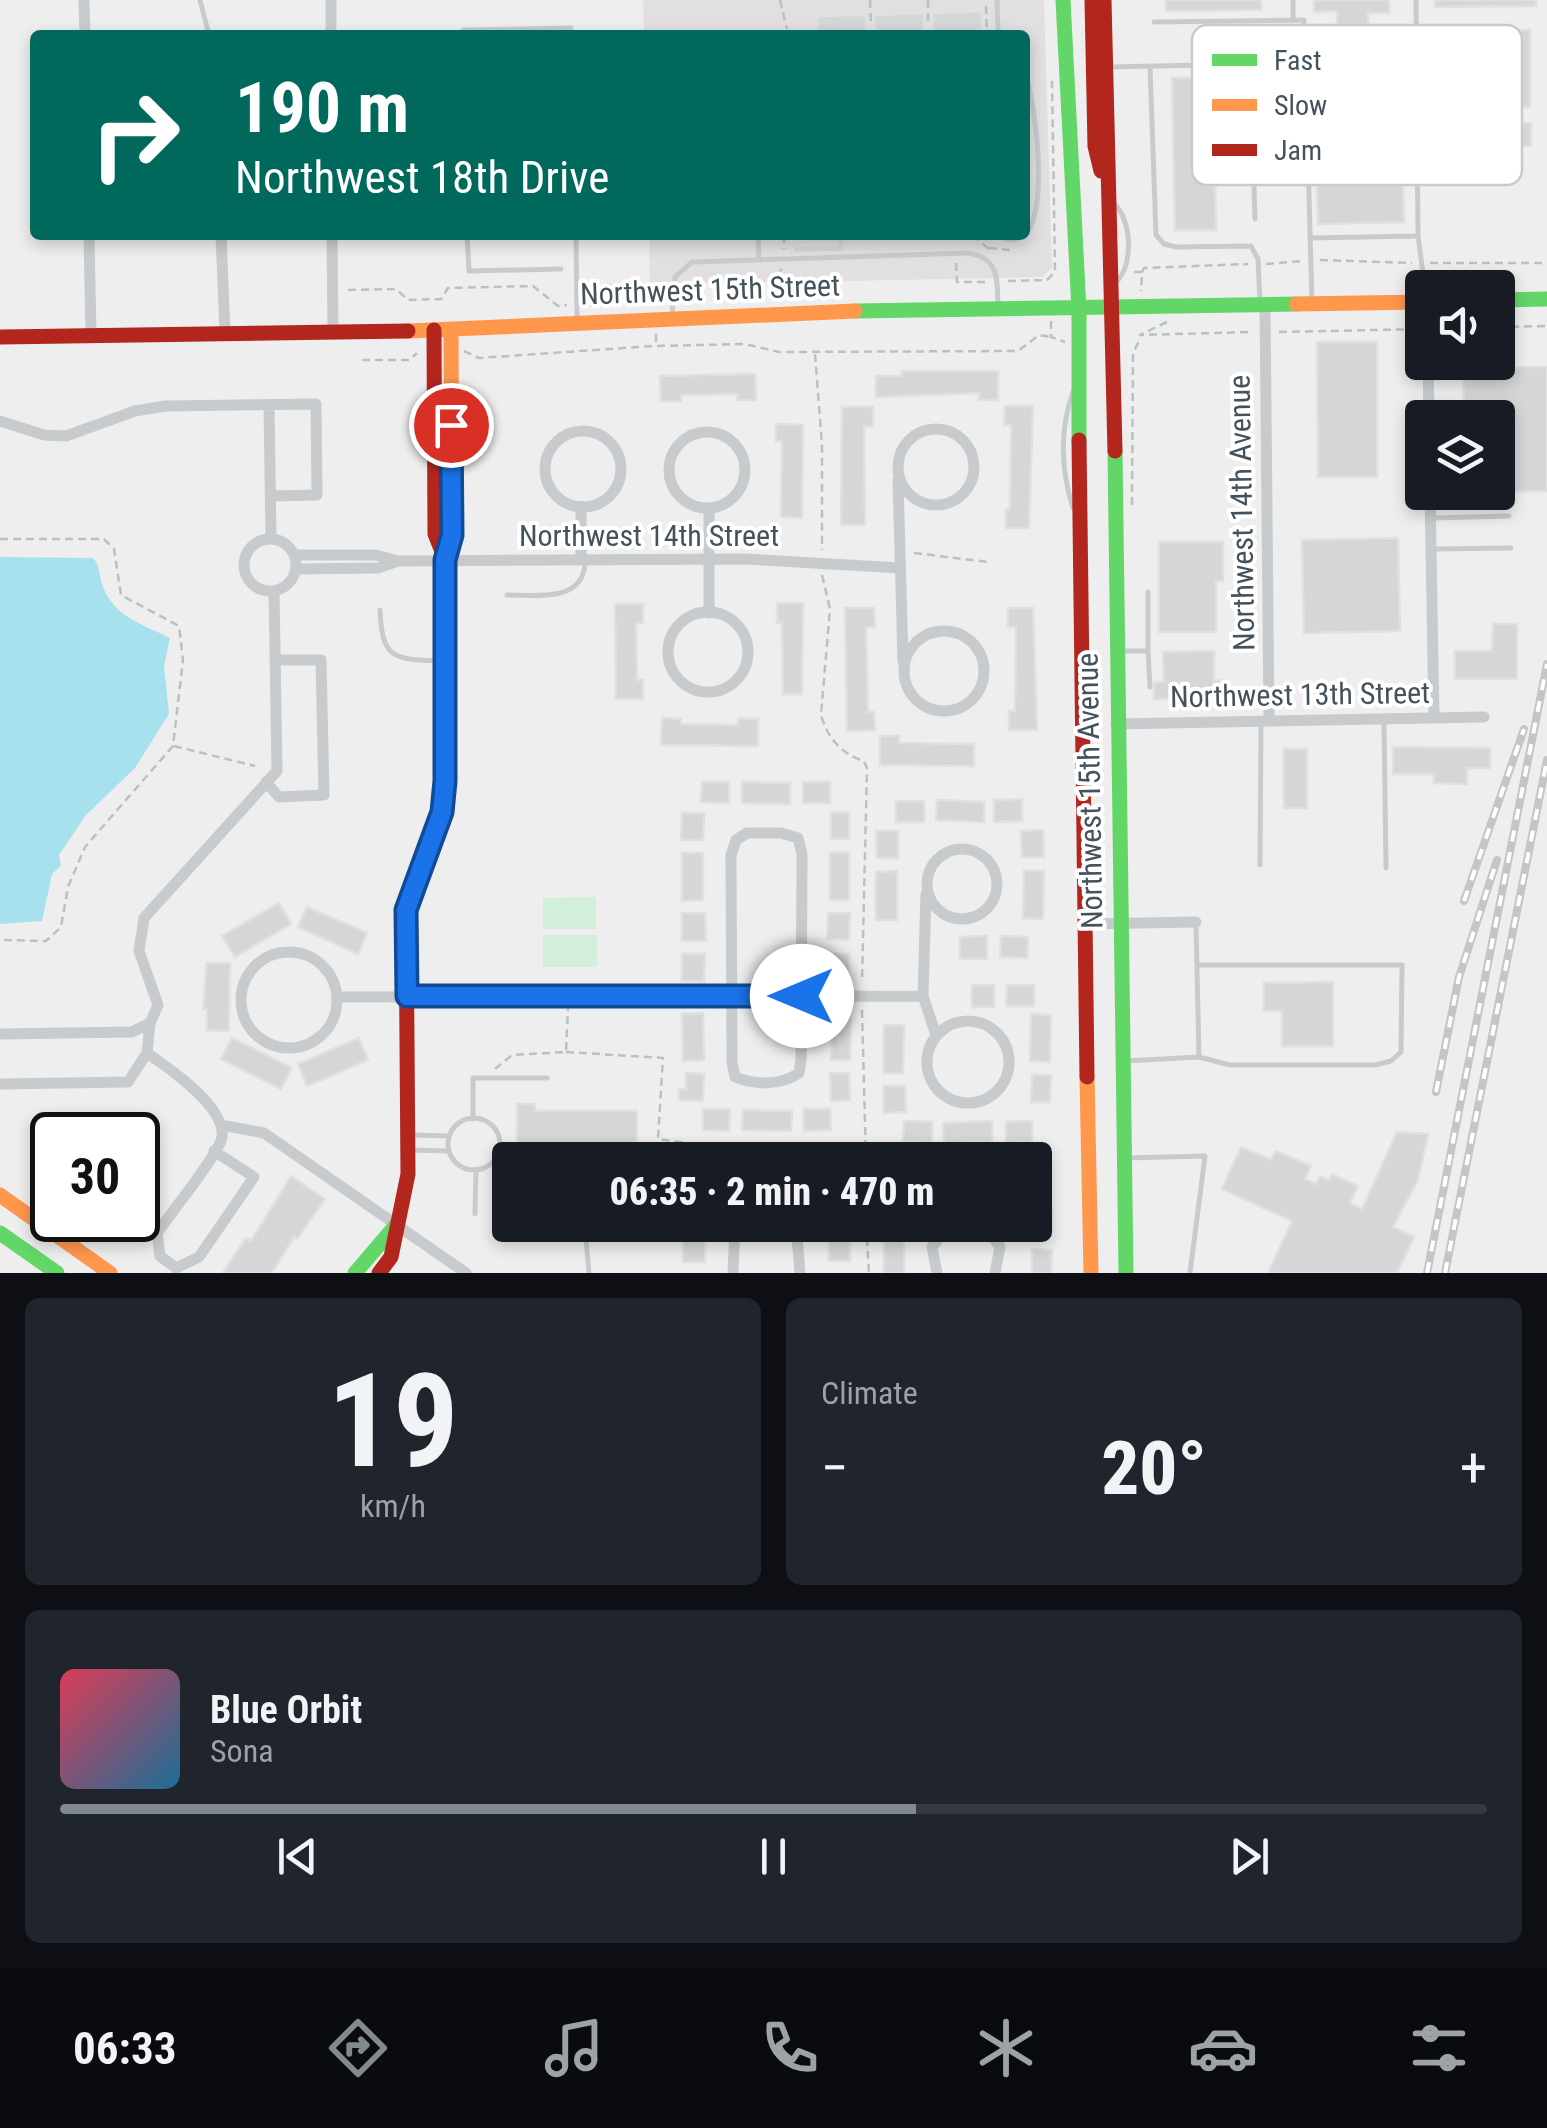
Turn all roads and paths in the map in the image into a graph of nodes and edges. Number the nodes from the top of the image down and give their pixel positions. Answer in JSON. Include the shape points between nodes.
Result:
{"nodes":[{"id":1,"x":84,"y":0,"type":"edge"},
{"id":2,"x":200,"y":0,"type":"edge"},
{"id":3,"x":331,"y":0,"type":"edge"},
{"id":4,"x":780,"y":0,"type":"edge"},
{"id":5,"x":870,"y":0,"type":"edge"},
{"id":6,"x":928,"y":0,"type":"edge"},
{"id":7,"x":986,"y":0,"type":"edge"},
{"id":8,"x":997,"y":0,"type":"edge"},
{"id":9,"x":1063,"y":0,"type":"edge"},
{"id":10,"x":1092,"y":0,"type":"edge"},
{"id":11,"x":1104,"y":0,"type":"edge"},
{"id":12,"x":1292,"y":0,"type":"edge"},
{"id":13,"x":1416,"y":0,"type":"edge"},
{"id":14,"x":1293,"y":20,"type":"junction"},
{"id":15,"x":1154,"y":22,"type":"dead end"},
{"id":16,"x":928,"y":24,"type":"dead end"},
{"id":17,"x":1304,"y":25,"type":"edge"},
{"id":18,"x":1416,"y":25,"type":"edge"},
{"id":19,"x":871,"y":26,"type":"dead end"},
{"id":20,"x":84,"y":30,"type":"edge"},
{"id":21,"x":208,"y":30,"type":"edge"},
{"id":22,"x":331,"y":30,"type":"edge"},
{"id":23,"x":463,"y":30,"type":"edge"},
{"id":24,"x":571,"y":30,"type":"edge"},
{"id":25,"x":787,"y":30,"type":"dead end"},
{"id":26,"x":987,"y":30,"type":"edge"},
{"id":27,"x":1000,"y":30,"type":"edge"},
{"id":28,"x":1192,"y":66,"type":"edge"},
{"id":29,"x":1150,"y":67,"type":"junction"},
{"id":30,"x":1106,"y":68,"type":"junction"},
{"id":31,"x":1030,"y":88,"type":"edge"},
{"id":32,"x":1254,"y":185,"type":"edge"},
{"id":33,"x":1309,"y":185,"type":"edge"},
{"id":34,"x":1418,"y":185,"type":"edge"},
{"id":35,"x":1109,"y":200,"type":"junction"},
{"id":36,"x":1255,"y":218,"type":"dead end"},
{"id":37,"x":1030,"y":227,"type":"edge"},
{"id":38,"x":1418,"y":236,"type":"junction"},
{"id":39,"x":1310,"y":238,"type":"junction"},
{"id":40,"x":89,"y":240,"type":"edge"},
{"id":41,"x":221,"y":240,"type":"edge"},
{"id":42,"x":332,"y":240,"type":"edge"},
{"id":43,"x":468,"y":240,"type":"edge"},
{"id":44,"x":576,"y":240,"type":"edge"},
{"id":45,"x":758,"y":240,"type":"edge"},
{"id":46,"x":784,"y":240,"type":"edge"},
{"id":47,"x":784,"y":252,"type":"dead end"},
{"id":48,"x":956,"y":254,"type":"junction"},
{"id":49,"x":759,"y":260,"type":"junction"},
{"id":50,"x":1310,"y":260,"type":"junction"},
{"id":51,"x":1547,"y":263,"type":"edge"},
{"id":52,"x":1259,"y":264,"type":"junction"},
{"id":53,"x":1422,"y":264,"type":"junction"},
{"id":54,"x":562,"y":269,"type":"dead end"},
{"id":55,"x":1423,"y":270,"type":"edge"},
{"id":56,"x":1142,"y":272,"type":"dead end"},
{"id":57,"x":957,"y":282,"type":"dead end"},
{"id":58,"x":604,"y":285,"type":"dead end"},
{"id":59,"x":620,"y":285,"type":"dead end"},
{"id":60,"x":665,"y":286,"type":"dead end"},
{"id":61,"x":657,"y":291,"type":"dead end"},
{"id":62,"x":1547,"y":299,"type":"edge"},
{"id":63,"x":1515,"y":300,"type":"edge"},
{"id":64,"x":1405,"y":302,"type":"edge"},
{"id":65,"x":1262,"y":304,"type":"junction"},
{"id":66,"x":1312,"y":304,"type":"junction"},
{"id":67,"x":1113,"y":309,"type":"junction"},
{"id":68,"x":998,"y":310,"type":"junction"},
{"id":69,"x":1079,"y":310,"type":"junction"},
{"id":70,"x":672,"y":318,"type":"junction"},
{"id":71,"x":577,"y":323,"type":"junction"},
{"id":72,"x":1547,"y":326,"type":"edge"},
{"id":73,"x":1515,"y":327,"type":"edge"},
{"id":74,"x":434,"y":330,"type":"junction"},
{"id":75,"x":451,"y":330,"type":"junction"},
{"id":76,"x":333,"y":331,"type":"junction"},
{"id":77,"x":224,"y":334,"type":"junction"},
{"id":78,"x":91,"y":335,"type":"junction"},
{"id":79,"x":0,"y":337,"type":"edge"},
{"id":80,"x":656,"y":346,"type":"dead end"},
{"id":81,"x":463,"y":351,"type":"dead end"},
{"id":82,"x":423,"y":352,"type":"dead end"},
{"id":83,"x":815,"y":352,"type":"dead end"},
{"id":84,"x":362,"y":360,"type":"dead end"},
{"id":85,"x":269,"y":404,"type":"junction"},
{"id":86,"x":0,"y":421,"type":"edge"},
{"id":87,"x":898,"y":468,"type":"junction"},
{"id":88,"x":270,"y":496,"type":"junction"},
{"id":89,"x":581,"y":506,"type":"junction"},
{"id":90,"x":708,"y":508,"type":"junction"},
{"id":91,"x":1430,"y":510,"type":"edge"},
{"id":92,"x":1509,"y":516,"type":"dead end"},
{"id":93,"x":1430,"y":518,"type":"junction"},
{"id":94,"x":0,"y":539,"type":"edge"},
{"id":95,"x":271,"y":539,"type":"junction"},
{"id":96,"x":1510,"y":548,"type":"dead end"},
{"id":97,"x":1431,"y":550,"type":"junction"},
{"id":98,"x":822,"y":551,"type":"dead end"},
{"id":99,"x":907,"y":553,"type":"dead end"},
{"id":100,"x":295,"y":555,"type":"junction"},
{"id":101,"x":709,"y":559,"type":"junction"},
{"id":102,"x":445,"y":560,"type":"junction"},
{"id":103,"x":583,"y":560,"type":"junction"},
{"id":104,"x":398,"y":561,"type":"junction"},
{"id":105,"x":988,"y":562,"type":"dead end"},
{"id":106,"x":900,"y":568,"type":"junction"},
{"id":107,"x":296,"y":569,"type":"junction"},
{"id":108,"x":822,"y":574,"type":"dead end"},
{"id":109,"x":274,"y":591,"type":"junction"},
{"id":110,"x":1148,"y":592,"type":"dead end"},
{"id":111,"x":507,"y":595,"type":"dead end"},
{"id":112,"x":380,"y":610,"type":"dead end"},
{"id":113,"x":709,"y":613,"type":"junction"},
{"id":114,"x":1116,"y":651,"type":"junction"},
{"id":115,"x":1148,"y":651,"type":"junction"},
{"id":116,"x":275,"y":660,"type":"junction"},
{"id":117,"x":445,"y":661,"type":"junction"},
{"id":118,"x":903,"y":670,"type":"junction"},
{"id":119,"x":1150,"y":687,"type":"dead end"},
{"id":120,"x":1384,"y":718,"type":"junction"},
{"id":121,"x":1434,"y":718,"type":"junction"},
{"id":122,"x":1484,"y":718,"type":"dead end"},
{"id":123,"x":1266,"y":721,"type":"junction"},
{"id":124,"x":1116,"y":724,"type":"junction"},
{"id":125,"x":173,"y":746,"type":"junction"},
{"id":126,"x":255,"y":766,"type":"dead end"},
{"id":127,"x":266,"y":782,"type":"junction"},
{"id":128,"x":1260,"y":866,"type":"dead end"},
{"id":129,"x":1386,"y":868,"type":"dead end"},
{"id":130,"x":926,"y":885,"type":"junction"},
{"id":131,"x":1196,"y":922,"type":"joint"},
{"id":132,"x":1084,"y":924,"type":"junction"},
{"id":133,"x":1120,"y":924,"type":"junction"},
{"id":134,"x":0,"y":940,"type":"edge"},
{"id":135,"x":1198,"y":964,"type":"junction"},
{"id":136,"x":862,"y":987,"type":"dead end"},
{"id":137,"x":407,"y":996,"type":"junction"},
{"id":138,"x":569,"y":996,"type":"junction"},
{"id":139,"x":732,"y":996,"type":"junction"},
{"id":140,"x":802,"y":996,"type":"junction"},
{"id":141,"x":923,"y":996,"type":"junction"},
{"id":142,"x":337,"y":997,"type":"junction"},
{"id":143,"x":862,"y":1004,"type":"dead end"},
{"id":144,"x":150,"y":1023,"type":"junction"},
{"id":145,"x":0,"y":1034,"type":"edge"},
{"id":146,"x":936,"y":1035,"type":"junction"},
{"id":147,"x":566,"y":1052,"type":"junction"},
{"id":148,"x":148,"y":1053,"type":"junction"},
{"id":149,"x":1199,"y":1057,"type":"junction"},
{"id":150,"x":1122,"y":1062,"type":"junction"},
{"id":151,"x":492,"y":1078,"type":"junction"},
{"id":152,"x":547,"y":1078,"type":"dead end"},
{"id":153,"x":0,"y":1084,"type":"edge"},
{"id":154,"x":472,"y":1119,"type":"junction"},
{"id":155,"x":221,"y":1125,"type":"junction"},
{"id":156,"x":449,"y":1136,"type":"junction"},
{"id":157,"x":407,"y":1142,"type":"junction"},
{"id":158,"x":680,"y":1142,"type":"edge"},
{"id":159,"x":866,"y":1142,"type":"edge"},
{"id":160,"x":214,"y":1151,"type":"junction"},
{"id":161,"x":447,"y":1151,"type":"junction"},
{"id":162,"x":1124,"y":1158,"type":"junction"},
{"id":163,"x":476,"y":1170,"type":"junction"},
{"id":164,"x":0,"y":1195,"type":"edge"},
{"id":165,"x":1090,"y":1202,"type":"junction"},
{"id":166,"x":475,"y":1214,"type":"dead end"},
{"id":167,"x":396,"y":1225,"type":"junction"},
{"id":168,"x":0,"y":1233,"type":"edge"},
{"id":169,"x":587,"y":1242,"type":"edge"},
{"id":170,"x":734,"y":1242,"type":"edge"},
{"id":171,"x":797,"y":1242,"type":"edge"},
{"id":172,"x":867,"y":1242,"type":"edge"},
{"id":173,"x":936,"y":1242,"type":"edge"},
{"id":174,"x":996,"y":1242,"type":"edge"},
{"id":175,"x":932,"y":1247,"type":"junction"},
{"id":176,"x":57,"y":1273,"type":"edge"},
{"id":177,"x":110,"y":1273,"type":"edge"},
{"id":178,"x":355,"y":1273,"type":"edge"},
{"id":179,"x":379,"y":1273,"type":"edge"},
{"id":180,"x":466,"y":1273,"type":"edge"},
{"id":181,"x":589,"y":1273,"type":"edge"},
{"id":182,"x":732,"y":1273,"type":"edge"},
{"id":183,"x":800,"y":1273,"type":"edge"},
{"id":184,"x":869,"y":1273,"type":"edge"},
{"id":185,"x":930,"y":1273,"type":"edge"},
{"id":186,"x":938,"y":1273,"type":"edge"},
{"id":187,"x":995,"y":1273,"type":"edge"},
{"id":188,"x":1090,"y":1273,"type":"edge"},
{"id":189,"x":1100,"y":1273,"type":"edge"},
{"id":190,"x":1126,"y":1273,"type":"edge"},
{"id":191,"x":1190,"y":1273,"type":"edge"}],
"edges":[{"from":1,"to":20,"type":"street"},
{"from":2,"to":21,"type":"lane"},
{"from":3,"to":22,"type":"street"},
{"from":4,"to":25,"type":"path"},
{"from":5,"to":19,"type":"path"},
{"from":6,"to":16,"type":"path"},
{"from":7,"to":26,"type":"path"},
{"from":8,"to":27,"type":"lane"},
{"from":9,"to":69,"type":"street","name":"Northwest 15th Avenue"},
{"from":10,"to":35,"type":"street","via":[[1095,146]]},
{"from":11,"to":30,"type":"street"},
{"from":12,"to":14,"type":"lane"},
{"from":13,"to":18,"type":"lane"},
{"from":14,"to":15,"type":"lane"},
{"from":14,"to":17,"type":"lane"},
{"from":23,"to":24,"type":"lane"},
{"from":28,"to":29,"type":"lane"},
{"from":29,"to":30,"type":"lane"},
{"from":29,"to":52,"type":"lane","via":[[1158,238],[1176,247],[1250,246]]},
{"from":30,"to":35,"type":"street"},
{"from":31,"to":37,"type":"lane","via":[[1037,151]]},
{"from":32,"to":36,"type":"lane"},
{"from":33,"to":39,"type":"lane"},
{"from":34,"to":38,"type":"lane"},
{"from":35,"to":67,"type":"street","name":"Northwest 15th Avenue"},
{"from":38,"to":39,"type":"lane"},
{"from":38,"to":53,"type":"lane"},
{"from":39,"to":50,"type":"lane"},
{"from":40,"to":78,"type":"street"},
{"from":41,"to":77,"type":"street"},
{"from":42,"to":76,"type":"street"},
{"from":43,"to":54,"type":"lane","via":[[468,271]]},
{"from":44,"to":71,"type":"lane"},
{"from":45,"to":49,"type":"lane"},
{"from":46,"to":47,"type":"path"},
{"from":48,"to":49,"type":"lane"},
{"from":48,"to":57,"type":"path"},
{"from":48,"to":68,"type":"lane","via":[[993,264]]},
{"from":49,"to":70,"type":"lane","via":[[686,266],[671,288]]},
{"from":50,"to":52,"type":"path"},
{"from":50,"to":53,"type":"path"},
{"from":50,"to":66,"type":"lane"},
{"from":51,"to":53,"type":"path"},
{"from":52,"to":56,"type":"path"},
{"from":52,"to":65,"type":"lane"},
{"from":53,"to":55,"type":"lane"},
{"from":58,"to":59,"type":"path"},
{"from":60,"to":61,"type":"path"},
{"from":62,"to":63,"type":"street"},
{"from":64,"to":66,"type":"street","name":"Northwest 15th Street"},
{"from":65,"to":66,"type":"street","name":"Northwest 15th Street"},
{"from":65,"to":67,"type":"street","name":"Northwest 15th Street"},
{"from":65,"to":123,"type":"street","name":"Northwest 14th Avenue"},
{"from":67,"to":69,"type":"street","name":"Northwest 15th Street"},
{"from":67,"to":114,"type":"street","name":"Northwest 15th Avenue"},
{"from":68,"to":69,"type":"street","name":"Northwest 15th Street"},
{"from":68,"to":70,"type":"street","name":"Northwest 15th Street"},
{"from":69,"to":132,"type":"street","name":"Northwest 15th Avenue"},
{"from":70,"to":71,"type":"street","name":"Northwest 15th Street"},
{"from":71,"to":75,"type":"street","name":"Northwest 15th Street"},
{"from":72,"to":73,"type":"path"},
{"from":74,"to":75,"type":"street","name":"Northwest 15th Street"},
{"from":74,"to":76,"type":"street","name":"Northwest 15th Street"},
{"from":74,"to":102,"type":"street","via":[[435,534]]},
{"from":75,"to":102,"type":"street","via":[[452,535]]},
{"from":76,"to":77,"type":"street","name":"Northwest 15th Street"},
{"from":77,"to":78,"type":"street","name":"Northwest 15th Street"},
{"from":78,"to":79,"type":"street","name":"Northwest 15th Street"},
{"from":80,"to":81,"type":"path","via":[[478,358]]},
{"from":82,"to":84,"type":"path","via":[[409,360]]},
{"from":83,"to":98,"type":"path"},
{"from":85,"to":86,"type":"street","via":[[165,406],[66,436]]},
{"from":85,"to":88,"type":"street"},
{"from":85,"to":88,"type":"street","via":[[316,404],[318,495]]},
{"from":87,"to":87,"type":"street","via":[[907,492],[943,505],[966,492],[975,467],[973,453],[956,433],[929,428],[906,442]]},
{"from":87,"to":106,"type":"street"},
{"from":88,"to":95,"type":"street"},
{"from":89,"to":89,"type":"street","via":[[612,493],[622,468],[612,443],[589,431],[554,444],[545,468],[554,492]]},
{"from":89,"to":103,"type":"street"},
{"from":90,"to":90,"type":"street","via":[[737,494],[746,468],[735,444],[711,432],[684,439],[668,471],[678,496]]},
{"from":90,"to":101,"type":"street"},
{"from":91,"to":93,"type":"street"},
{"from":92,"to":93,"type":"lane"},
{"from":93,"to":97,"type":"street"},
{"from":94,"to":125,"type":"path","via":[[104,540],[114,549],[122,595],[179,626],[183,660]]},
{"from":95,"to":100,"type":"street"},
{"from":95,"to":109,"type":"street","via":[[249,550],[244,568],[252,584]]},
{"from":96,"to":97,"type":"lane"},
{"from":97,"to":121,"type":"street"},
{"from":99,"to":105,"type":"path"},
{"from":100,"to":104,"type":"street","name":"Northwest 14th Street","via":[[376,554]]},
{"from":100,"to":107,"type":"street"},
{"from":101,"to":103,"type":"street","name":"Northwest 14th Street"},
{"from":101,"to":106,"type":"street","name":"Northwest 14th Street"},
{"from":101,"to":113,"type":"street"},
{"from":102,"to":103,"type":"street","name":"Northwest 14th Street"},
{"from":102,"to":104,"type":"street","name":"Northwest 14th Street"},
{"from":102,"to":117,"type":"street"},
{"from":103,"to":111,"type":"lane","via":[[577,584],[563,594]]},
{"from":104,"to":107,"type":"street","name":"Northwest 14th Street","via":[[378,568]]},
{"from":106,"to":118,"type":"street"},
{"from":107,"to":109,"type":"street","via":[[290,583]]},
{"from":108,"to":136,"type":"path","via":[[830,609],[821,714],[835,742],[866,768]]},
{"from":109,"to":116,"type":"street"},
{"from":110,"to":115,"type":"lane"},
{"from":112,"to":117,"type":"lane","via":[[381,642],[388,651]]},
{"from":113,"to":113,"type":"street","via":[[677,627],[668,653],[678,678],[701,692],[739,678],[748,653],[739,627]]},
{"from":114,"to":115,"type":"lane"},
{"from":114,"to":124,"type":"street","name":"Northwest 15th Avenue"},
{"from":115,"to":119,"type":"lane"},
{"from":116,"to":127,"type":"street","via":[[277,772]]},
{"from":116,"to":127,"type":"street","via":[[321,660],[324,795],[280,797]]},
{"from":117,"to":137,"type":"street","via":[[443,797],[406,910]]},
{"from":118,"to":118,"type":"street","via":[[912,696],[937,711],[975,697],[984,672],[976,646],[952,631],[924,636]]},
{"from":120,"to":121,"type":"street","name":"Northwest 13th Street"},
{"from":120,"to":123,"type":"street","name":"Northwest 13th Street"},
{"from":120,"to":129,"type":"lane"},
{"from":121,"to":122,"type":"street","name":"Northwest 13th Street"},
{"from":123,"to":124,"type":"street","name":"Northwest 13th Street"},
{"from":123,"to":128,"type":"lane"},
{"from":124,"to":133,"type":"street","name":"Northwest 15th Avenue"},
{"from":125,"to":126,"type":"path"},
{"from":125,"to":134,"type":"path","via":[[84,848],[60,928],[46,941]]},
{"from":127,"to":144,"type":"street","via":[[144,918],[140,951],[158,1005]]},
{"from":130,"to":130,"type":"street","via":[[935,908],[957,919],[981,914],[998,883],[989,860],[956,848],[934,860]]},
{"from":130,"to":141,"type":"street"},
{"from":131,"to":133,"type":"street"},
{"from":131,"to":135,"type":"lane"},
{"from":132,"to":133,"type":"street"},
{"from":132,"to":165,"type":"street","name":"Northwest 15th Avenue"},
{"from":133,"to":150,"type":"street","name":"Northwest 15th Avenue"},
{"from":135,"to":149,"type":"lane"},
{"from":135,"to":149,"type":"lane","via":[[1402,965],[1401,1052],[1391,1062],[1230,1066]]},
{"from":137,"to":138,"type":"street"},
{"from":137,"to":142,"type":"street"},
{"from":137,"to":157,"type":"street"},
{"from":138,"to":139,"type":"street"},
{"from":138,"to":147,"type":"path"},
{"from":139,"to":140,"type":"street"},
{"from":139,"to":140,"type":"street","via":[[735,1077],[750,1083],[799,1074]]},
{"from":139,"to":140,"type":"street","via":[[731,855],[747,833],[781,832],[798,838],[802,854]]},
{"from":140,"to":141,"type":"street"},
{"from":141,"to":146,"type":"street"},
{"from":142,"to":142,"type":"street","via":[[326,970],[286,953],[248,974],[241,1005],[254,1034],[284,1048],[316,1040],[328,1028]]},
{"from":143,"to":159,"type":"path"},
{"from":144,"to":145,"type":"street","via":[[132,1032]]},
{"from":144,"to":148,"type":"street"},
{"from":146,"to":146,"type":"street","via":[[926,1062],[942,1094],[970,1103],[1002,1086],[1009,1059],[995,1030],[968,1020]]},
{"from":147,"to":151,"type":"path","via":[[512,1055],[496,1064]]},
{"from":147,"to":158,"type":"path","via":[[663,1058],[658,1139]]},
{"from":148,"to":153,"type":"street","via":[[128,1082]]},
{"from":148,"to":155,"type":"street","via":[[185,1080]]},
{"from":149,"to":150,"type":"lane"},
{"from":150,"to":162,"type":"street","name":"Northwest 15th Avenue"},
{"from":151,"to":152,"type":"lane"},
{"from":151,"to":154,"type":"lane","via":[[473,1078]]},
{"from":154,"to":156,"type":"lane","via":[[456,1124]]},
{"from":154,"to":163,"type":"lane","via":[[492,1126],[500,1139],[497,1158]]},
{"from":155,"to":160,"type":"street"},
{"from":155,"to":167,"type":"street","via":[[264,1134]]},
{"from":156,"to":157,"type":"lane"},
{"from":156,"to":161,"type":"lane"},
{"from":157,"to":161,"type":"lane"},
{"from":157,"to":167,"type":"street","via":[[408,1174]]},
{"from":160,"to":160,"type":"street","via":[[254,1177],[199,1258],[176,1268],[160,1256],[156,1232]]},
{"from":161,"to":163,"type":"lane","via":[[461,1167]]},
{"from":162,"to":190,"type":"street","name":"Northwest 15th Avenue"},
{"from":162,"to":191,"type":"lane","via":[[1205,1156]]},
{"from":163,"to":166,"type":"lane"},
{"from":164,"to":177,"type":"street"},
{"from":165,"to":188,"type":"street","name":"Northwest 15th Avenue"},
{"from":165,"to":189,"type":"street","via":[[1098,1216]]},
{"from":167,"to":178,"type":"street"},
{"from":167,"to":179,"type":"street","via":[[391,1258]]},
{"from":167,"to":180,"type":"street"},
{"from":168,"to":176,"type":"street"},
{"from":169,"to":181,"type":"lane"},
{"from":170,"to":182,"type":"street"},
{"from":171,"to":183,"type":"street"},
{"from":172,"to":184,"type":"path"},
{"from":173,"to":175,"type":"street"},
{"from":174,"to":187,"type":"street"},
{"from":175,"to":185,"type":"street"},
{"from":175,"to":186,"type":"street"}]}
